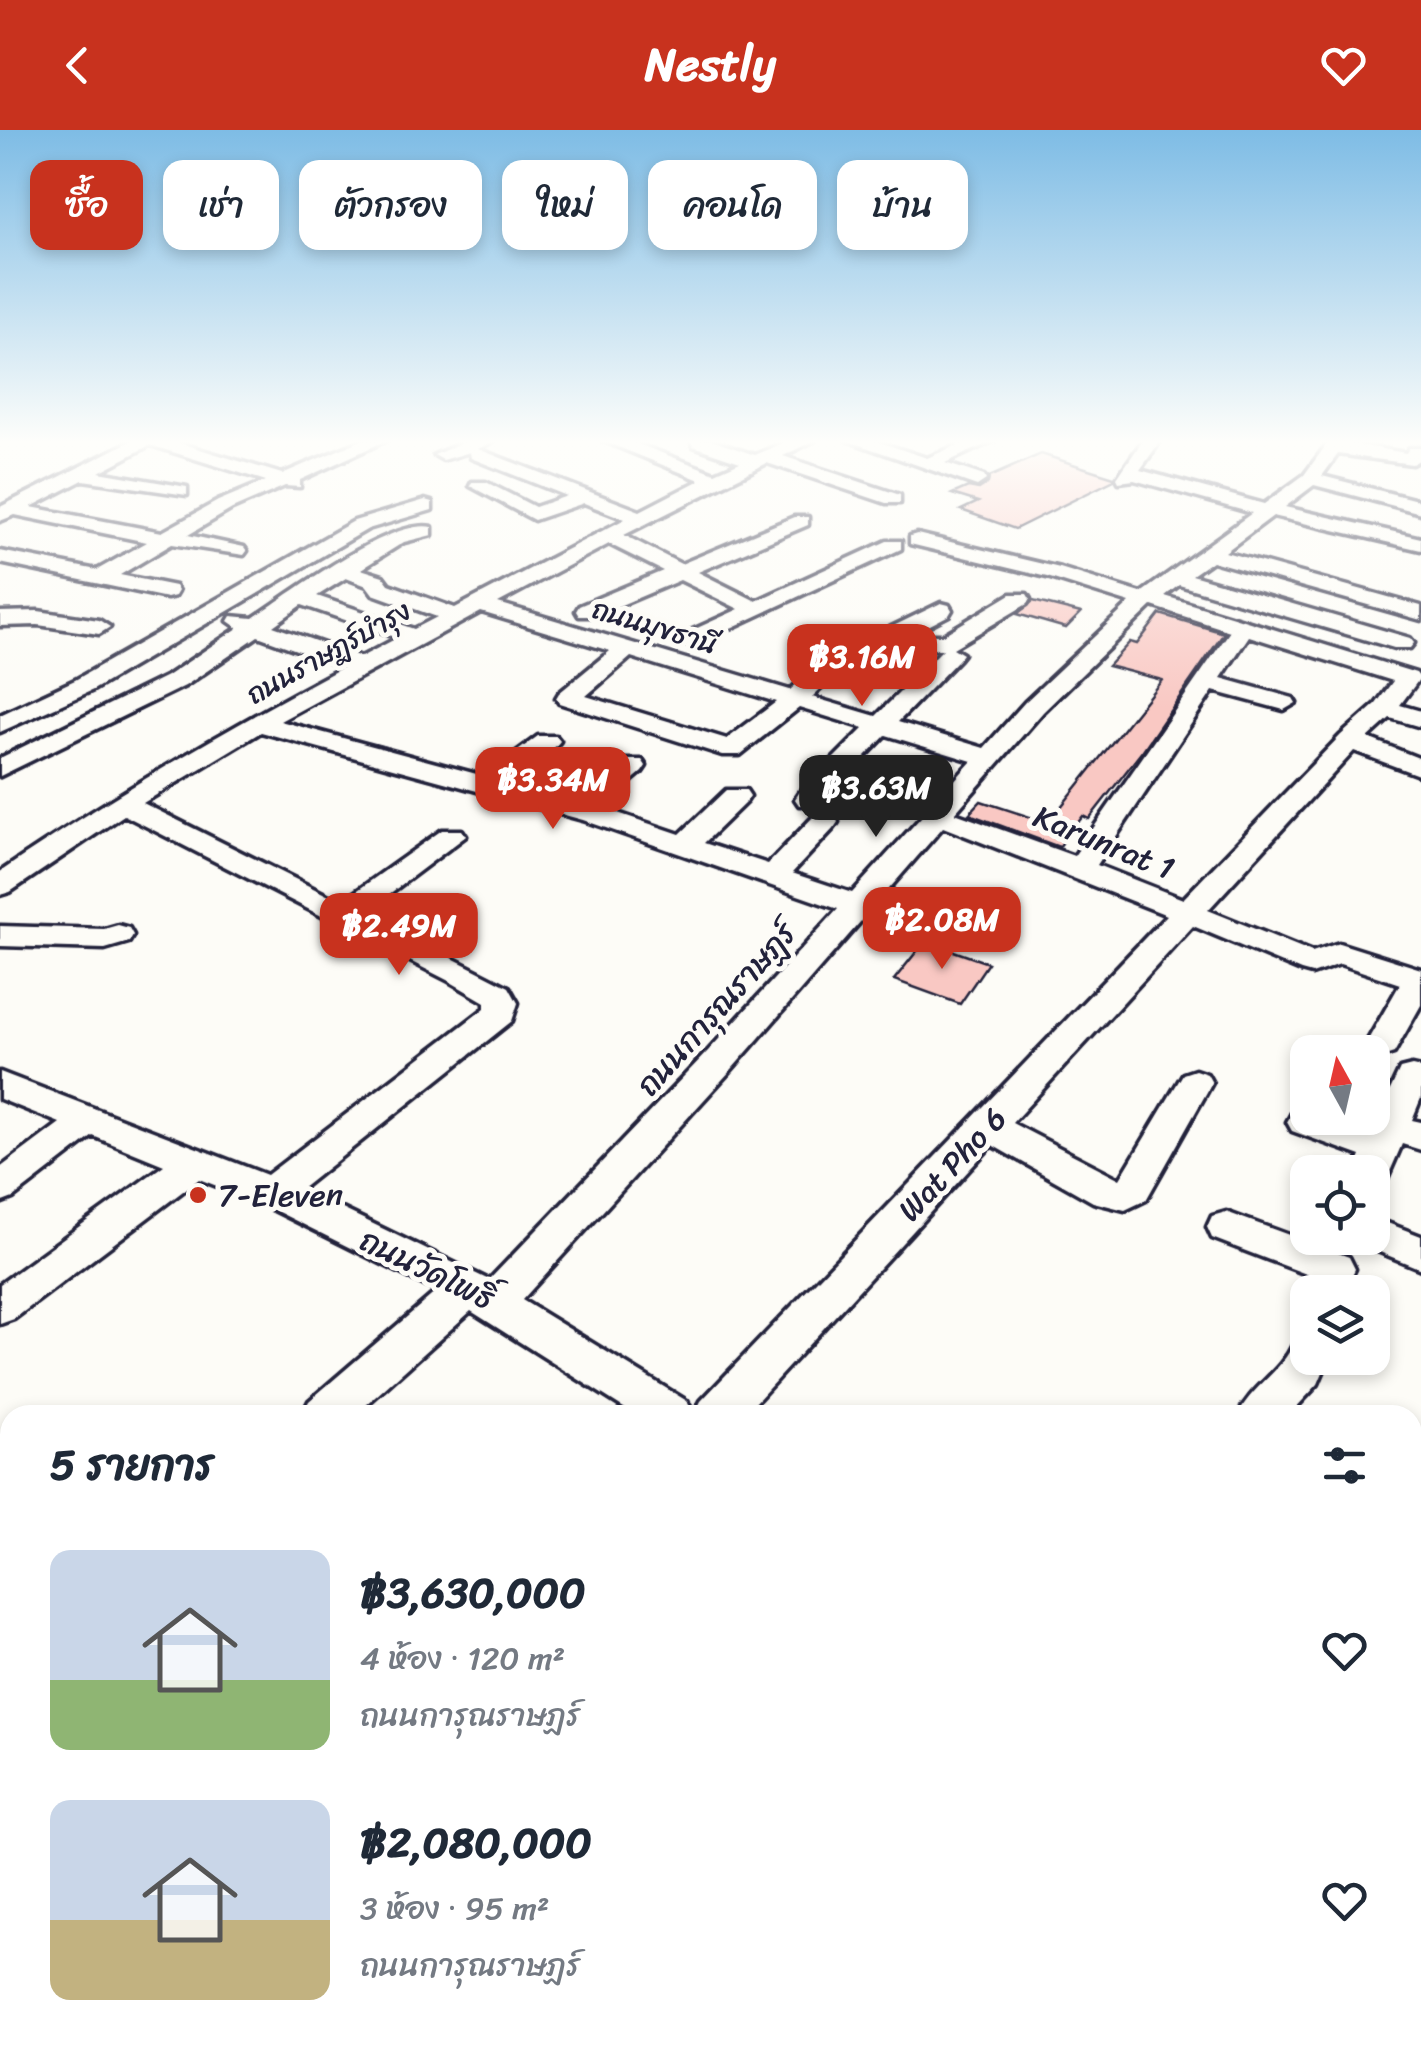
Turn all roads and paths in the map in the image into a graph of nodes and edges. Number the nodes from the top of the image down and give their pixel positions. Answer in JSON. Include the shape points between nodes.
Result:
{"nodes":[{"id":1,"x":127,"y":529,"type":"edge"},
{"id":2,"x":181,"y":529,"type":"edge"},
{"id":3,"x":353,"y":529,"type":"edge"},
{"id":4,"x":409,"y":529,"type":"edge"},
{"id":5,"x":617,"y":529,"type":"edge"},
{"id":6,"x":782,"y":529,"type":"edge"},
{"id":7,"x":1243,"y":529,"type":"edge"},
{"id":8,"x":1356,"y":529,"type":"edge"},
{"id":9,"x":607,"y":535,"type":"junction"},
{"id":10,"x":166,"y":538,"type":"junction"},
{"id":11,"x":917,"y":540,"type":"dead end"},
{"id":12,"x":1421,"y":544,"type":"edge"},
{"id":13,"x":894,"y":545,"type":"dead end"},
{"id":14,"x":238,"y":551,"type":"dead end"},
{"id":15,"x":1210,"y":554,"type":"junction"},
{"id":16,"x":0,"y":557,"type":"edge"},
{"id":17,"x":345,"y":570,"type":"junction"},
{"id":18,"x":680,"y":572,"type":"junction"},
{"id":19,"x":100,"y":577,"type":"junction"},
{"id":20,"x":1178,"y":578,"type":"junction"},
{"id":21,"x":167,"y":592,"type":"dead end"},
{"id":22,"x":300,"y":596,"type":"junction"},
{"id":23,"x":1018,"y":599,"type":"dead end"},
{"id":24,"x":1147,"y":599,"type":"junction"},
{"id":25,"x":1419,"y":608,"type":"edge"},
{"id":26,"x":756,"y":609,"type":"junction"},
{"id":27,"x":467,"y":610,"type":"junction"},
{"id":28,"x":941,"y":610,"type":"dead end"},
{"id":29,"x":212,"y":611,"type":"junction"},
{"id":30,"x":587,"y":612,"type":"dead end"},
{"id":31,"x":1,"y":620,"type":"edge"},
{"id":32,"x":254,"y":626,"type":"junction"},
{"id":33,"x":98,"y":627,"type":"dead end"},
{"id":34,"x":1243,"y":629,"type":"junction"},
{"id":35,"x":416,"y":636,"type":"junction"},
{"id":36,"x":692,"y":639,"type":"dead end"},
{"id":37,"x":869,"y":642,"type":"junction"},
{"id":38,"x":1402,"y":643,"type":"dead end"},
{"id":39,"x":627,"y":649,"type":"junction"},
{"id":40,"x":951,"y":654,"type":"dead end"},
{"id":41,"x":365,"y":668,"type":"junction"},
{"id":42,"x":1207,"y":682,"type":"junction"},
{"id":43,"x":794,"y":700,"type":"junction"},
{"id":44,"x":1284,"y":702,"type":"dead end"},
{"id":45,"x":1386,"y":710,"type":"junction"},
{"id":46,"x":1421,"y":720,"type":"edge"},
{"id":47,"x":0,"y":724,"type":"edge"},
{"id":48,"x":261,"y":724,"type":"junction"},
{"id":49,"x":884,"y":726,"type":"junction"},
{"id":50,"x":1350,"y":740,"type":"junction"},
{"id":51,"x":546,"y":741,"type":"dead end"},
{"id":52,"x":987,"y":757,"type":"junction"},
{"id":53,"x":633,"y":766,"type":"dead end"},
{"id":54,"x":0,"y":768,"type":"edge"},
{"id":55,"x":1421,"y":768,"type":"edge"},
{"id":56,"x":491,"y":784,"type":"junction"},
{"id":57,"x":736,"y":796,"type":"dead end"},
{"id":58,"x":123,"y":804,"type":"junction"},
{"id":59,"x":580,"y":810,"type":"junction"},
{"id":60,"x":938,"y":816,"type":"junction"},
{"id":61,"x":452,"y":836,"type":"dead end"},
{"id":62,"x":686,"y":844,"type":"junction"},
{"id":63,"x":1080,"y":868,"type":"junction"},
{"id":64,"x":774,"y":875,"type":"junction"},
{"id":65,"x":0,"y":886,"type":"edge"},
{"id":66,"x":857,"y":905,"type":"junction"},
{"id":67,"x":1188,"y":914,"type":"junction"},
{"id":68,"x":342,"y":915,"type":"junction"},
{"id":69,"x":118,"y":935,"type":"dead end"},
{"id":70,"x":0,"y":936,"type":"edge"},
{"id":71,"x":1420,"y":980,"type":"edge"},
{"id":72,"x":1388,"y":1035,"type":"edge"},
{"id":73,"x":1412,"y":1078,"type":"dead end"},
{"id":74,"x":1195,"y":1082,"type":"dead end"},
{"id":75,"x":0,"y":1085,"type":"edge"},
{"id":76,"x":89,"y":1120,"type":"junction"},
{"id":77,"x":988,"y":1126,"type":"junction"},
{"id":78,"x":1352,"y":1135,"type":"edge"},
{"id":79,"x":1392,"y":1146,"type":"edge"},
{"id":80,"x":195,"y":1162,"type":"junction"},
{"id":81,"x":0,"y":1188,"type":"edge"},
{"id":82,"x":271,"y":1192,"type":"junction"},
{"id":83,"x":1226,"y":1227,"type":"dead end"},
{"id":84,"x":1390,"y":1240,"type":"edge"},
{"id":85,"x":1421,"y":1253,"type":"edge"},
{"id":86,"x":1337,"y":1266,"type":"edge"},
{"id":87,"x":482,"y":1295,"type":"junction"},
{"id":88,"x":0,"y":1306,"type":"edge"},
{"id":89,"x":1300,"y":1375,"type":"edge"},
{"id":90,"x":337,"y":1405,"type":"edge"},
{"id":91,"x":656,"y":1405,"type":"edge"},
{"id":92,"x":725,"y":1405,"type":"edge"},
{"id":93,"x":1270,"y":1405,"type":"edge"}],
"edges":[{"from":1,"to":10,"type":"street"},
{"from":2,"to":10,"type":"street"},
{"from":3,"to":29,"type":"street"},
{"from":4,"to":17,"type":"street"},
{"from":5,"to":9,"type":"street","name":"ถนนราษฎร์บำรุง"},
{"from":6,"to":18,"type":"street"},
{"from":7,"to":15,"type":"street","name":"ถนนการุณราษฏร์"},
{"from":8,"to":12,"type":"street"},
{"from":9,"to":18,"type":"street"},
{"from":9,"to":27,"type":"street","name":"ถนนราษฎร์บำรุง"},
{"from":10,"to":14,"type":"street"},
{"from":10,"to":19,"type":"street"},
{"from":11,"to":24,"type":"street"},
{"from":13,"to":26,"type":"street"},
{"from":15,"to":20,"type":"street","name":"ถนนการุณราษฏร์"},
{"from":15,"to":25,"type":"street"},
{"from":16,"to":19,"type":"street"},
{"from":17,"to":22,"type":"street"},
{"from":17,"to":27,"type":"street","name":"ถนนมุขธานี","via":[[375,580],[380,589]]},
{"from":18,"to":26,"type":"street"},
{"from":18,"to":30,"type":"street"},
{"from":19,"to":21,"type":"street"},
{"from":20,"to":24,"type":"street","name":"ถนนการุณราษฏร์"},
{"from":20,"to":38,"type":"street"},
{"from":22,"to":32,"type":"street"},
{"from":22,"to":35,"type":"street"},
{"from":23,"to":37,"type":"street","via":[[948,642]]},
{"from":24,"to":34,"type":"street"},
{"from":24,"to":52,"type":"street","name":"ถนนการุณราษฏร์"},
{"from":26,"to":36,"type":"street"},
{"from":27,"to":35,"type":"street","name":"ถนนราษฎร์บำรุง"},
{"from":27,"to":39,"type":"street","name":"ถนนมุขธานี"},
{"from":28,"to":37,"type":"street"},
{"from":29,"to":32,"type":"street"},
{"from":29,"to":47,"type":"street","via":[[84,685]]},
{"from":31,"to":33,"type":"street"},
{"from":32,"to":41,"type":"street"},
{"from":32,"to":54,"type":"street","via":[[176,681]]},
{"from":34,"to":42,"type":"street"},
{"from":34,"to":45,"type":"street","via":[[1408,678]]},
{"from":35,"to":41,"type":"street","name":"ถนนราษฎร์บำรุง"},
{"from":37,"to":43,"type":"street"},
{"from":39,"to":43,"type":"street","name":"ถนนมุขธานี"},
{"from":39,"to":43,"type":"street","via":[[568,698],[731,748]]},
{"from":40,"to":49,"type":"street"},
{"from":41,"to":48,"type":"street","name":"ถนนราษฎร์บำรุง"},
{"from":42,"to":44,"type":"street"},
{"from":42,"to":63,"type":"street"},
{"from":43,"to":49,"type":"street","name":"ถนนมุขธานี"},
{"from":45,"to":46,"type":"street"},
{"from":45,"to":50,"type":"street","name":"Wat Pho 6"},
{"from":48,"to":56,"type":"street"},
{"from":48,"to":58,"type":"street","name":"ถนนราษฎร์บำรุง"},
{"from":49,"to":52,"type":"street","name":"ถนนมุขธานี"},
{"from":49,"to":64,"type":"street"},
{"from":50,"to":55,"type":"street"},
{"from":50,"to":67,"type":"street","name":"Wat Pho 6"},
{"from":51,"to":56,"type":"street"},
{"from":52,"to":60,"type":"street","name":"ถนนการุณราษฏร์"},
{"from":53,"to":59,"type":"street"},
{"from":56,"to":59,"type":"street"},
{"from":57,"to":62,"type":"street"},
{"from":58,"to":65,"type":"street","name":"ถนนราษฎร์บำรุง"},
{"from":58,"to":68,"type":"street"},
{"from":59,"to":62,"type":"street"},
{"from":60,"to":63,"type":"street","name":"Karunrat 1"},
{"from":60,"to":66,"type":"street","name":"ถนนการุณราษฏร์"},
{"from":61,"to":68,"type":"street"},
{"from":62,"to":64,"type":"street"},
{"from":63,"to":67,"type":"street","name":"Karunrat 1"},
{"from":64,"to":66,"type":"street"},
{"from":66,"to":87,"type":"street","name":"ถนนการุณราษฏร์","via":[[720,1060]]},
{"from":67,"to":71,"type":"street","name":"Karunrat 1","via":[[1312,964],[1339,953]]},
{"from":67,"to":77,"type":"street","name":"Wat Pho 6"},
{"from":68,"to":82,"type":"street","via":[[498,994],[500,1013]]},
{"from":69,"to":70,"type":"street"},
{"from":71,"to":72,"type":"street"},
{"from":73,"to":79,"type":"street"},
{"from":74,"to":77,"type":"street","via":[[1125,1195],[1106,1192]]},
{"from":75,"to":76,"type":"street","name":"ถนนวัดโพธิ์"},
{"from":76,"to":80,"type":"street","name":"ถนนวัดโพธิ์"},
{"from":76,"to":81,"type":"street"},
{"from":77,"to":92,"type":"street","name":"Wat Pho 6"},
{"from":78,"to":79,"type":"street"},
{"from":80,"to":82,"type":"street","name":"ถนนวัดโพธิ์"},
{"from":80,"to":88,"type":"street"},
{"from":82,"to":87,"type":"street","name":"ถนนวัดโพธิ์"},
{"from":83,"to":86,"type":"street"},
{"from":84,"to":85,"type":"street"},
{"from":87,"to":90,"type":"street","name":"ถนนการุณราษฏร์"},
{"from":87,"to":91,"type":"street","name":"ถนนวัดโพธิ์"},
{"from":89,"to":93,"type":"street"}]}
